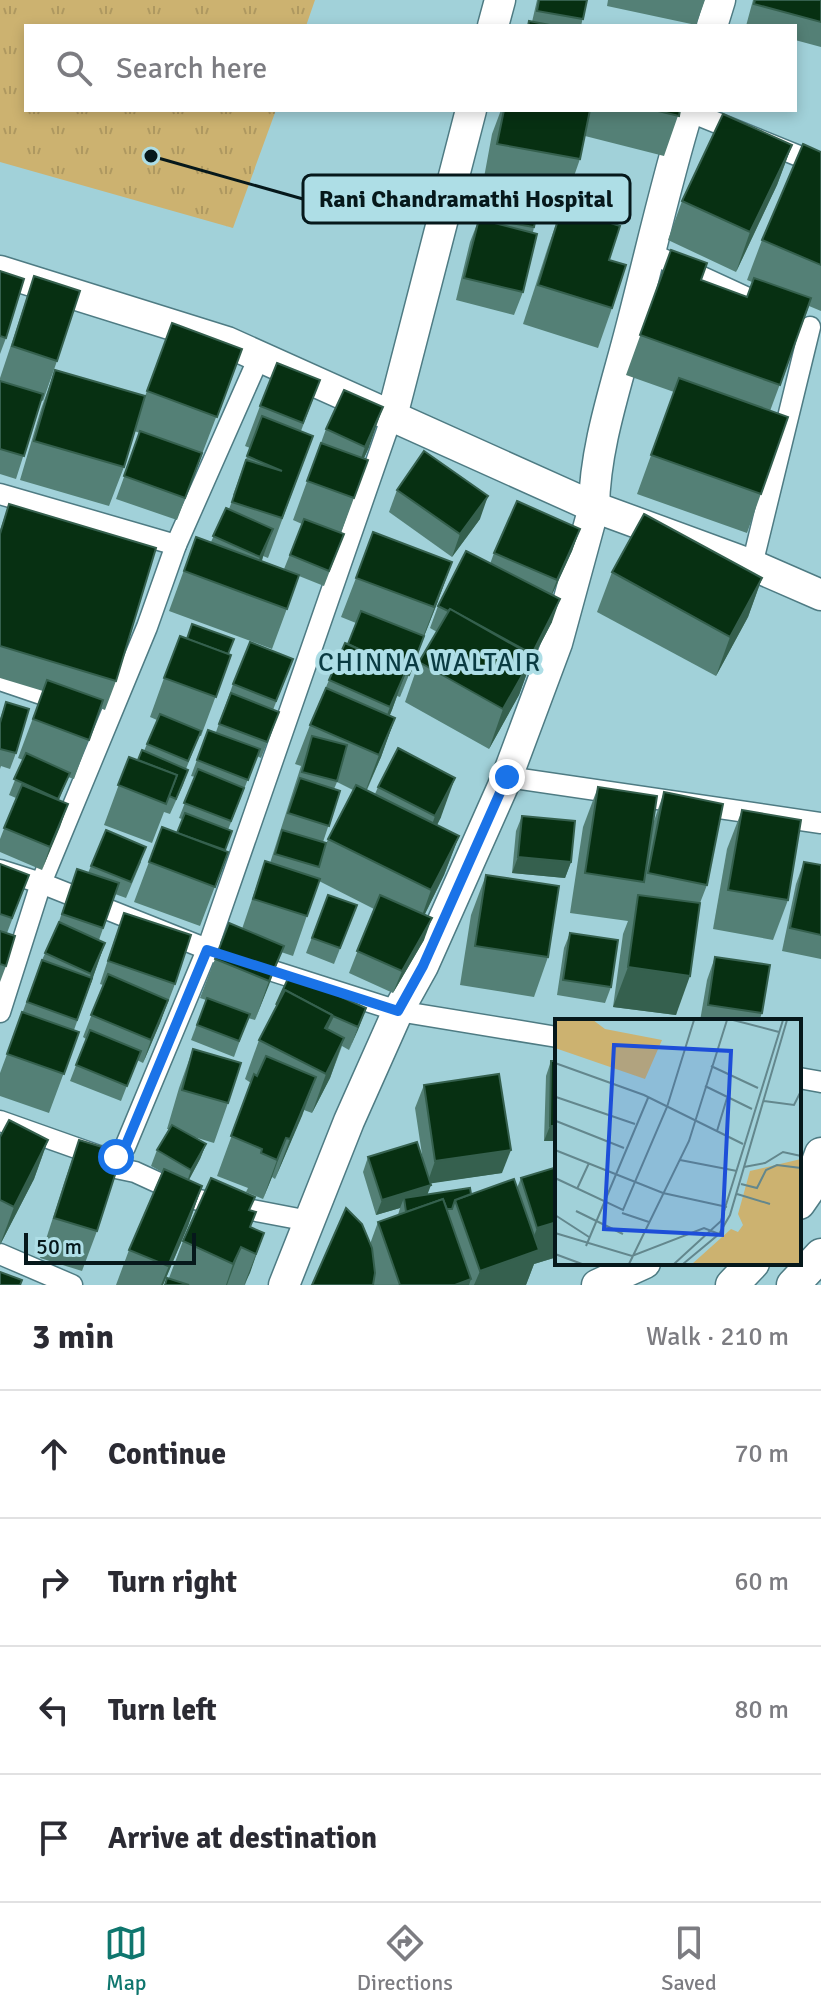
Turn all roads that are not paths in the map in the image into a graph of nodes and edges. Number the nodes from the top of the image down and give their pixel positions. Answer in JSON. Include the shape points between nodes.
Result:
{"nodes":[{"id":1,"x":500,"y":0,"type":"edge"},
{"id":2,"x":720,"y":0,"type":"edge"},
{"id":3,"x":494,"y":24,"type":"edge"},
{"id":4,"x":713,"y":24,"type":"edge"},
{"id":5,"x":470,"y":112,"type":"edge"},
{"id":6,"x":688,"y":112,"type":"edge"},
{"id":7,"x":690,"y":112,"type":"edge"},
{"id":8,"x":821,"y":165,"type":"edge"},
{"id":9,"x":650,"y":253,"type":"junction"},
{"id":10,"x":0,"y":271,"type":"edge"},
{"id":11,"x":802,"y":323,"type":"edge"},
{"id":12,"x":260,"y":355,"type":"junction"},
{"id":13,"x":392,"y":416,"type":"junction"},
{"id":14,"x":0,"y":494,"type":"edge"},
{"id":15,"x":594,"y":507,"type":"junction"},
{"id":16,"x":176,"y":545,"type":"junction"},
{"id":17,"x":752,"y":565,"type":"junction"},
{"id":18,"x":821,"y":595,"type":"edge"},
{"id":19,"x":0,"y":680,"type":"edge"},
{"id":20,"x":97,"y":713,"type":"junction"},
{"id":21,"x":507,"y":777,"type":"junction"},
{"id":22,"x":821,"y":823,"type":"edge"},
{"id":23,"x":0,"y":870,"type":"edge"},
{"id":24,"x":41,"y":883,"type":"junction"},
{"id":25,"x":207,"y":950,"type":"junction"},
{"id":26,"x":398,"y":1011,"type":"junction"},
{"id":27,"x":0,"y":1012,"type":"edge"},
{"id":28,"x":555,"y":1037,"type":"edge"},
{"id":29,"x":801,"y":1078,"type":"edge"},
{"id":30,"x":821,"y":1082,"type":"edge"},
{"id":31,"x":0,"y":1121,"type":"edge"},
{"id":32,"x":821,"y":1154,"type":"edge"},
{"id":33,"x":116,"y":1168,"type":"edge"},
{"id":34,"x":801,"y":1200,"type":"edge"},
{"id":35,"x":309,"y":1221,"type":"junction"},
{"id":36,"x":0,"y":1254,"type":"edge"},
{"id":37,"x":641,"y":1265,"type":"edge"},
{"id":38,"x":751,"y":1265,"type":"edge"},
{"id":39,"x":72,"y":1285,"type":"edge"},
{"id":40,"x":284,"y":1285,"type":"edge"},
{"id":41,"x":597,"y":1285,"type":"edge"},
{"id":42,"x":732,"y":1285,"type":"edge"}],
"edges":[{"from":1,"to":3,"type":"street"},
{"from":2,"to":4,"type":"street"},
{"from":5,"to":13,"type":"street"},
{"from":6,"to":9,"type":"street"},
{"from":7,"to":8,"type":"street"},
{"from":9,"to":11,"type":"street"},
{"from":9,"to":15,"type":"street","via":[[603,437]]},
{"from":10,"to":12,"type":"street"},
{"from":11,"to":17,"type":"street"},
{"from":12,"to":13,"type":"street"},
{"from":12,"to":16,"type":"street"},
{"from":13,"to":15,"type":"street"},
{"from":13,"to":25,"type":"street"},
{"from":14,"to":16,"type":"street"},
{"from":15,"to":17,"type":"street"},
{"from":15,"to":21,"type":"street","via":[[557,643]]},
{"from":16,"to":20,"type":"street","via":[[147,627]]},
{"from":17,"to":18,"type":"street"},
{"from":19,"to":20,"type":"street"},
{"from":20,"to":24,"type":"street"},
{"from":21,"to":22,"type":"street"},
{"from":21,"to":26,"type":"street"},
{"from":23,"to":24,"type":"street"},
{"from":24,"to":25,"type":"street"},
{"from":24,"to":27,"type":"street"},
{"from":25,"to":26,"type":"street"},
{"from":25,"to":31,"type":"street","via":[[125,1147],[116,1157],[99,1156]]},
{"from":26,"to":28,"type":"street"},
{"from":26,"to":35,"type":"street"},
{"from":29,"to":30,"type":"street"},
{"from":32,"to":34,"type":"main road"},
{"from":33,"to":35,"type":"street","via":[[194,1199]]},
{"from":35,"to":40,"type":"street"},
{"from":36,"to":39,"type":"street"},
{"from":37,"to":41,"type":"street"},
{"from":38,"to":42,"type":"main road"}]}
